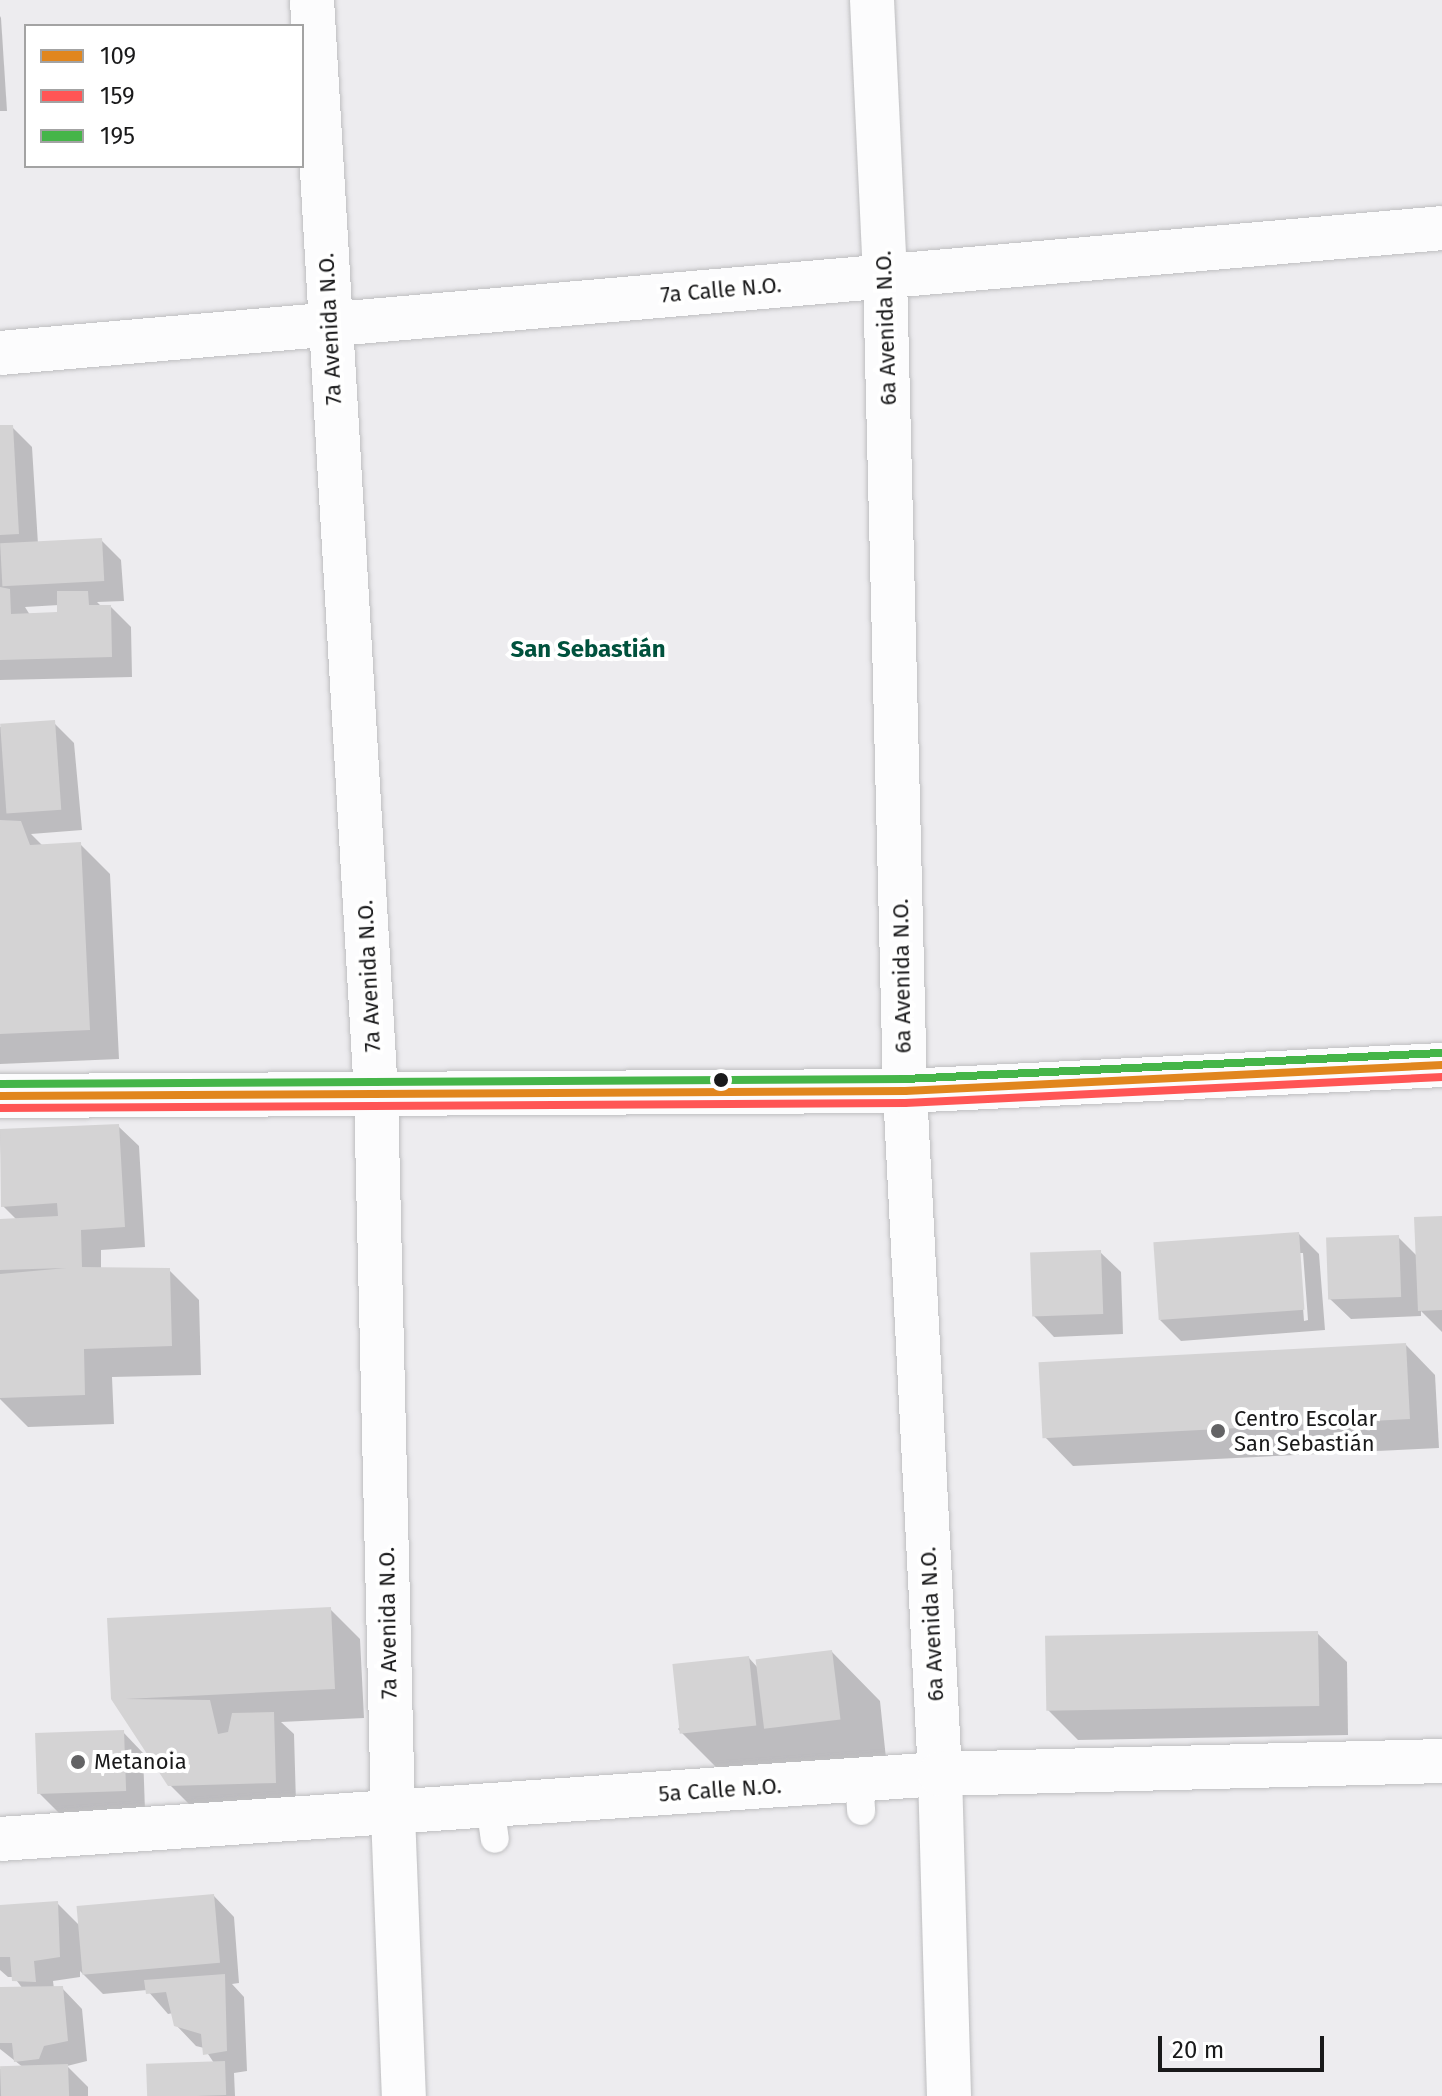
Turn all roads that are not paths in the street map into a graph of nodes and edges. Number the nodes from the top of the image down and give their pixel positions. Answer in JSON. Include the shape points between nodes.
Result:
{"nodes":[{"id":1,"x":312,"y":0,"type":"edge"},
{"id":2,"x":872,"y":0,"type":"edge"},
{"id":3,"x":1442,"y":228,"type":"edge"},
{"id":4,"x":885,"y":276,"type":"junction"},
{"id":5,"x":329,"y":324,"type":"junction"},
{"id":6,"x":0,"y":353,"type":"edge"},
{"id":7,"x":1442,"y":1065,"type":"edge"},
{"id":8,"x":905,"y":1091,"type":"junction"},
{"id":9,"x":376,"y":1094,"type":"junction"},
{"id":10,"x":0,"y":1096,"type":"edge"},
{"id":11,"x":1442,"y":1761,"type":"edge"},
{"id":12,"x":940,"y":1774,"type":"junction"},
{"id":13,"x":393,"y":1814,"type":"junction"},
{"id":14,"x":0,"y":1839,"type":"edge"},
{"id":15,"x":404,"y":2096,"type":"edge"},
{"id":16,"x":949,"y":2096,"type":"edge"}],
"edges":[{"from":1,"to":5,"type":"street","name":"7a Avenida N.O."},
{"from":2,"to":4,"type":"street","name":"6a Avenida N.O."},
{"from":3,"to":4,"type":"street","name":"7a Calle N.O."},
{"from":4,"to":5,"type":"street","name":"7a Calle N.O."},
{"from":4,"to":8,"type":"street","name":"6a Avenida N.O."},
{"from":5,"to":6,"type":"street","name":"7a Calle N.O."},
{"from":5,"to":9,"type":"street","name":"7a Avenida N.O."},
{"from":7,"to":8,"type":"street"},
{"from":8,"to":9,"type":"street"},
{"from":8,"to":12,"type":"street","name":"6a Avenida N.O."},
{"from":9,"to":10,"type":"street"},
{"from":9,"to":13,"type":"street","name":"7a Avenida N.O."},
{"from":11,"to":12,"type":"street","name":"5a Calle N.O."},
{"from":12,"to":13,"type":"street","name":"5a Calle N.O.","via":[[860,1796],[493,1822]]},
{"from":12,"to":16,"type":"street","name":"6a Avenida N.O."},
{"from":13,"to":14,"type":"street","name":"5a Calle N.O."},
{"from":13,"to":15,"type":"street","name":"7a Avenida N.O."}]}
